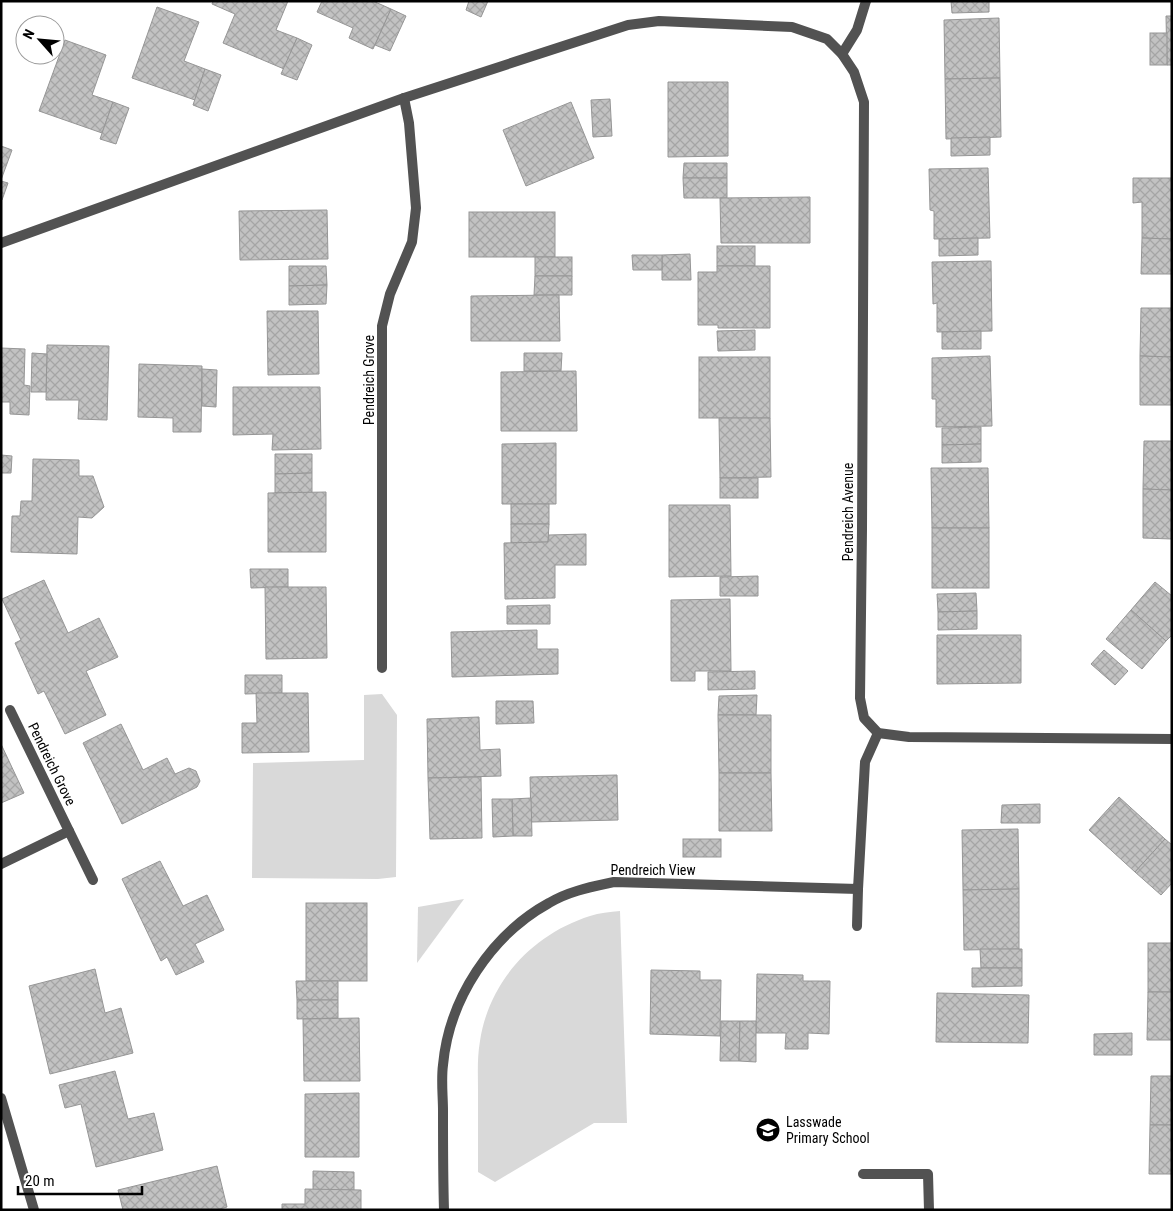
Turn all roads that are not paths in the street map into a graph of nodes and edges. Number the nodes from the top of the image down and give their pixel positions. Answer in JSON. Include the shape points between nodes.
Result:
{"nodes":[{"id":1,"x":866,"y":1,"type":"edge"},
{"id":2,"x":842,"y":54,"type":"junction"},
{"id":3,"x":404,"y":98,"type":"junction"},
{"id":4,"x":1,"y":243,"type":"edge"},
{"id":5,"x":382,"y":668,"type":"dead end"},
{"id":6,"x":10,"y":710,"type":"dead end"},
{"id":7,"x":878,"y":733,"type":"junction"},
{"id":8,"x":1172,"y":739,"type":"edge"},
{"id":9,"x":69,"y":831,"type":"junction"},
{"id":10,"x":1,"y":864,"type":"edge"},
{"id":11,"x":93,"y":880,"type":"dead end"},
{"id":12,"x":858,"y":888,"type":"junction"},
{"id":13,"x":857,"y":926,"type":"dead end"},
{"id":14,"x":1,"y":1098,"type":"edge"},
{"id":15,"x":863,"y":1174,"type":"dead end"},
{"id":16,"x":34,"y":1210,"type":"edge"},
{"id":17,"x":444,"y":1210,"type":"edge"},
{"id":18,"x":928,"y":1210,"type":"edge"}],
"edges":[{"from":1,"to":2,"type":"street","via":[[857,30]]},
{"from":2,"to":3,"type":"street","via":[[827,39],[792,27],[658,21],[628,25]]},
{"from":2,"to":7,"type":"street","name":"Pendreich Avenue","via":[[854,72],[864,102],[860,698],[864,718]]},
{"from":3,"to":4,"type":"street"},
{"from":3,"to":5,"type":"street","name":"Pendreich Grove","via":[[416,208],[412,242],[390,294],[382,326]]},
{"from":6,"to":9,"type":"street","name":"Pendreich Grove"},
{"from":7,"to":8,"type":"street","via":[[909,737]]},
{"from":7,"to":12,"type":"street","via":[[865,762]]},
{"from":9,"to":10,"type":"street"},
{"from":9,"to":11,"type":"street","name":"Pendreich Grove"},
{"from":12,"to":13,"type":"street"},
{"from":12,"to":17,"type":"street","name":"Pendreich View","via":[[614,882],[578,890],[549,902],[523,920],[480,966],[462,996],[449,1030],[443,1065]]},
{"from":14,"to":16,"type":"street"},
{"from":15,"to":18,"type":"street","via":[[928,1174]]}]}
